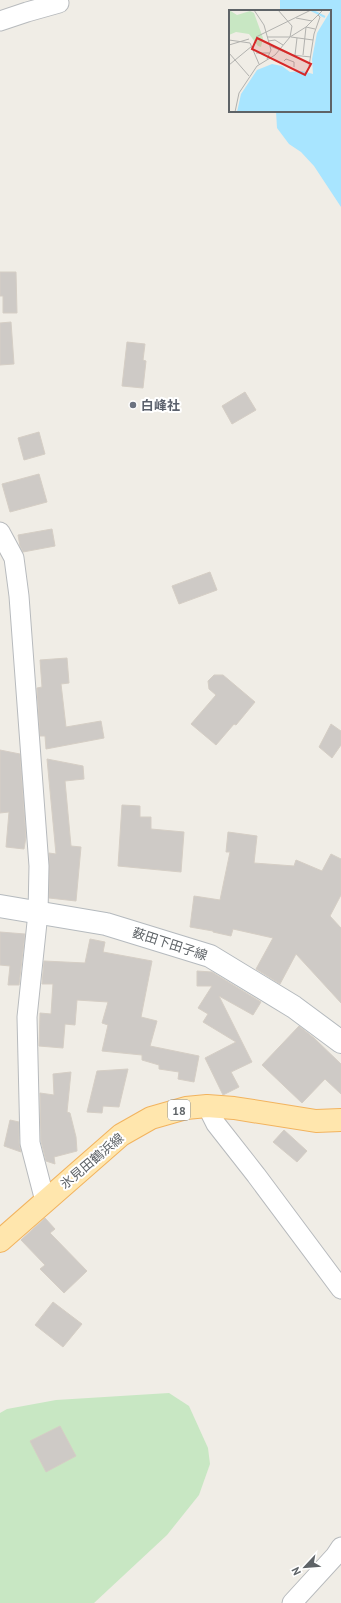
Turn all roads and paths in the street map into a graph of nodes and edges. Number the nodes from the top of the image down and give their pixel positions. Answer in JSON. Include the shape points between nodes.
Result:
{"nodes":[{"id":1,"x":60,"y":3,"type":"dead end"},
{"id":2,"x":0,"y":21,"type":"edge"},
{"id":3,"x":0,"y":532,"type":"edge"},
{"id":4,"x":0,"y":906,"type":"edge"},
{"id":5,"x":38,"y":913,"type":"junction"},
{"id":6,"x":341,"y":1042,"type":"edge"},
{"id":7,"x":207,"y":1106,"type":"junction"},
{"id":8,"x":341,"y":1120,"type":"edge"},
{"id":9,"x":45,"y":1201,"type":"junction"},
{"id":10,"x":0,"y":1241,"type":"edge"},
{"id":11,"x":341,"y":1290,"type":"edge"},
{"id":12,"x":341,"y":1547,"type":"edge"},
{"id":13,"x":292,"y":1603,"type":"edge"}],
"edges":[{"from":1,"to":2,"type":"street"},
{"from":3,"to":5,"type":"street","via":[[14,558],[19,596],[39,866]]},
{"from":4,"to":5,"type":"main road","name":"薮田下田子線"},
{"from":5,"to":6,"type":"main road","name":"薮田下田子線","via":[[106,924],[210,956],[294,1006]]},
{"from":5,"to":9,"type":"street","via":[[27,1017],[30,1143]]},
{"from":7,"to":8,"type":"main road","name":"氷見田鶴浜線","number":"18","via":[[316,1121]]},
{"from":7,"to":9,"type":"main road","name":"氷見田鶴浜線","number":"18","via":[[186,1108],[151,1118],[121,1135]]},
{"from":7,"to":11,"type":"street","via":[[216,1124]]},
{"from":9,"to":10,"type":"main road","name":"氷見田鶴浜線","number":"18"},
{"from":12,"to":13,"type":"street"}]}
